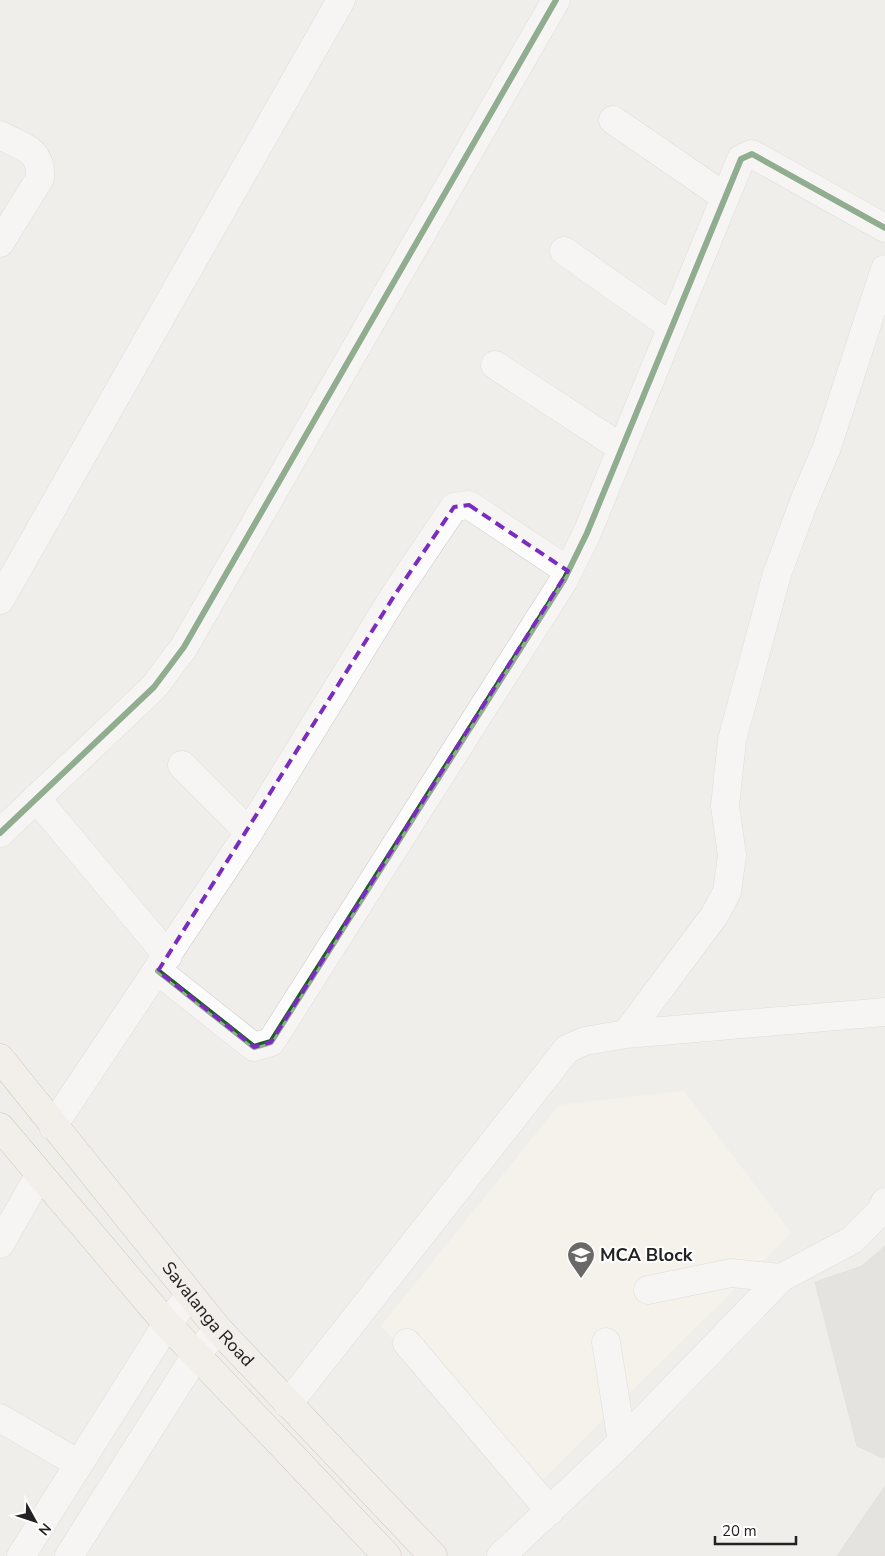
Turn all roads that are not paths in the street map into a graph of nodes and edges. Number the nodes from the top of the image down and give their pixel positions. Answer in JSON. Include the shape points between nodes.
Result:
{"nodes":[{"id":1,"x":341,"y":0,"type":"edge"},
{"id":2,"x":556,"y":0,"type":"edge"},
{"id":3,"x":613,"y":120,"type":"dead end"},
{"id":4,"x":0,"y":135,"type":"edge"},
{"id":5,"x":725,"y":196,"type":"junction"},
{"id":6,"x":885,"y":228,"type":"edge"},
{"id":7,"x":0,"y":242,"type":"edge"},
{"id":8,"x":564,"y":251,"type":"dead end"},
{"id":9,"x":885,"y":269,"type":"edge"},
{"id":10,"x":672,"y":327,"type":"junction"},
{"id":11,"x":495,"y":365,"type":"dead end"},
{"id":12,"x":622,"y":448,"type":"junction"},
{"id":13,"x":568,"y":572,"type":"junction"},
{"id":14,"x":0,"y":600,"type":"edge"},
{"id":15,"x":182,"y":765,"type":"dead end"},
{"id":16,"x":36,"y":798,"type":"junction"},
{"id":17,"x":249,"y":832,"type":"junction"},
{"id":18,"x":0,"y":833,"type":"edge"},
{"id":19,"x":163,"y":963,"type":"junction"},
{"id":20,"x":885,"y":1012,"type":"edge"},
{"id":21,"x":626,"y":1034,"type":"junction"},
{"id":22,"x":0,"y":1058,"type":"edge"},
{"id":23,"x":53,"y":1126,"type":"junction"},
{"id":24,"x":0,"y":1127,"type":"edge"},
{"id":25,"x":39,"y":1176,"type":"junction"},
{"id":26,"x":885,"y":1202,"type":"edge"},
{"id":27,"x":0,"y":1244,"type":"edge"},
{"id":28,"x":781,"y":1278,"type":"junction"},
{"id":29,"x":648,"y":1290,"type":"dead end"},
{"id":30,"x":190,"y":1296,"type":"junction"},
{"id":31,"x":167,"y":1324,"type":"junction"},
{"id":32,"x":218,"y":1329,"type":"junction"},
{"id":33,"x":606,"y":1342,"type":"dead end"},
{"id":34,"x":408,"y":1343,"type":"dead end"},
{"id":35,"x":196,"y":1355,"type":"junction"},
{"id":36,"x":288,"y":1404,"type":"junction"},
{"id":37,"x":0,"y":1418,"type":"edge"},
{"id":38,"x":622,"y":1442,"type":"junction"},
{"id":39,"x":79,"y":1464,"type":"junction"},
{"id":40,"x":550,"y":1511,"type":"junction"},
{"id":41,"x":21,"y":1556,"type":"edge"},
{"id":42,"x":69,"y":1556,"type":"edge"},
{"id":43,"x":387,"y":1556,"type":"edge"},
{"id":44,"x":432,"y":1556,"type":"edge"},
{"id":45,"x":501,"y":1556,"type":"edge"}],
"edges":[{"from":1,"to":14,"type":"street"},
{"from":2,"to":16,"type":"street","via":[[184,647],[154,687]]},
{"from":3,"to":5,"type":"street"},
{"from":4,"to":7,"type":"street","via":[[36,154],[40,166],[40,178]]},
{"from":5,"to":6,"type":"street","via":[[741,159],[752,154]]},
{"from":5,"to":10,"type":"street"},
{"from":8,"to":10,"type":"street"},
{"from":9,"to":21,"type":"street","via":[[827,447],[777,574],[732,740],[725,806],[732,855],[727,892],[714,916]]},
{"from":10,"to":12,"type":"street"},
{"from":11,"to":12,"type":"street"},
{"from":12,"to":13,"type":"street"},
{"from":13,"to":17,"type":"street","via":[[469,504],[454,507],[396,593]]},
{"from":13,"to":19,"type":"street","via":[[271,1042],[254,1047]]},
{"from":15,"to":17,"type":"street"},
{"from":16,"to":18,"type":"street"},
{"from":16,"to":19,"type":"street"},
{"from":17,"to":19,"type":"street"},
{"from":19,"to":23,"type":"street"},
{"from":20,"to":21,"type":"street"},
{"from":21,"to":36,"type":"street","via":[[585,1041],[567,1048]]},
{"from":22,"to":23,"type":"main road","name":"Savalanga Road"},
{"from":23,"to":30,"type":"main road","name":"Savalanga Road"},
{"from":24,"to":25,"type":"main road","name":"Savalanga Road"},
{"from":25,"to":27,"type":"street"},
{"from":25,"to":31,"type":"main road","name":"Savalanga Road"},
{"from":26,"to":28,"type":"street","via":[[881,1211],[852,1240]]},
{"from":28,"to":29,"type":"street","via":[[731,1273]]},
{"from":28,"to":38,"type":"street"},
{"from":30,"to":31,"type":"street"},
{"from":30,"to":32,"type":"main road","name":"Savalanga Road"},
{"from":31,"to":35,"type":"main road","name":"Savalanga Road"},
{"from":31,"to":39,"type":"street"},
{"from":32,"to":35,"type":"street"},
{"from":32,"to":36,"type":"main road","name":"Savalanga Road"},
{"from":33,"to":38,"type":"street"},
{"from":34,"to":40,"type":"street"},
{"from":35,"to":42,"type":"street"},
{"from":35,"to":43,"type":"main road","name":"Savalanga Road"},
{"from":36,"to":44,"type":"main road","name":"Savalanga Road"},
{"from":37,"to":39,"type":"street"},
{"from":38,"to":40,"type":"street"},
{"from":39,"to":41,"type":"street"},
{"from":40,"to":45,"type":"street"}]}
